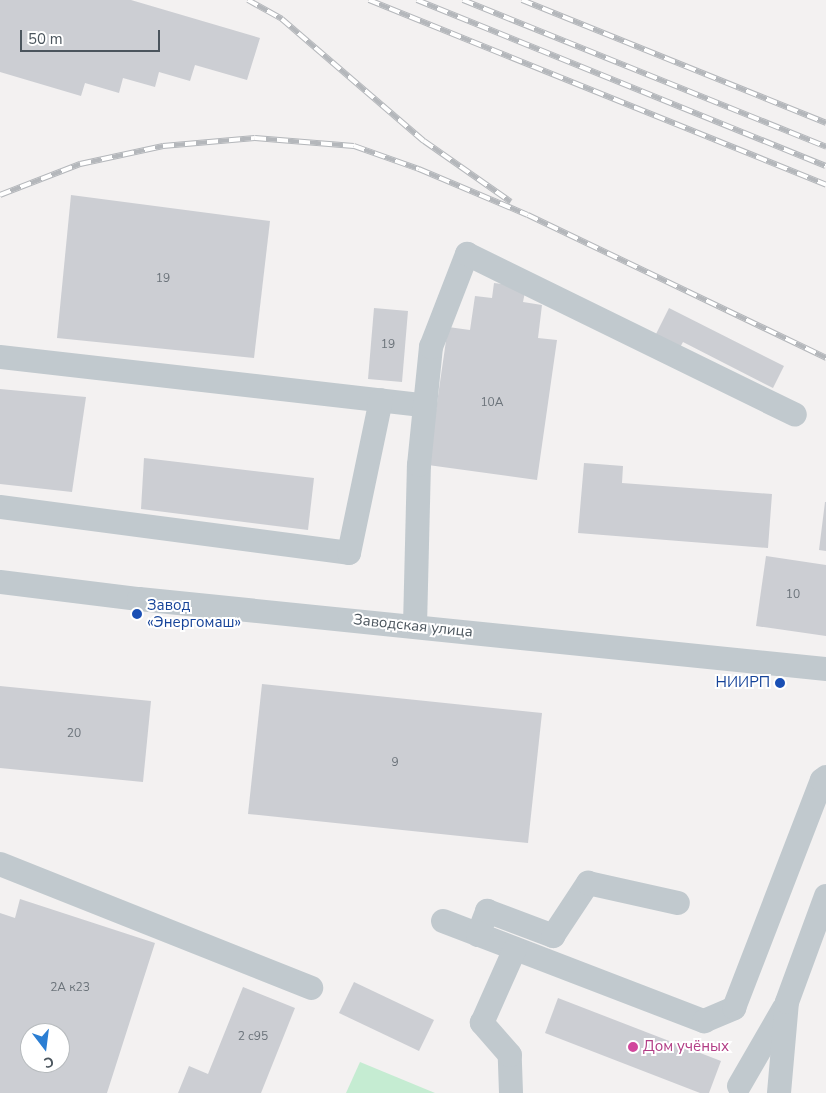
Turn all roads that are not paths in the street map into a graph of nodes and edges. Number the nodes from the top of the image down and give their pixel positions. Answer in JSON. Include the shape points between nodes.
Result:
{"nodes":[{"id":1,"x":0,"y":357,"type":"edge"},
{"id":2,"x":381,"y":400,"type":"junction"},
{"id":3,"x":424,"y":405,"type":"junction"},
{"id":4,"x":795,"y":416,"type":"dead end"},
{"id":5,"x":0,"y":507,"type":"edge"},
{"id":6,"x":0,"y":582,"type":"edge"},
{"id":7,"x":415,"y":626,"type":"junction"},
{"id":8,"x":826,"y":669,"type":"edge"},
{"id":9,"x":826,"y":777,"type":"edge"},
{"id":10,"x":0,"y":864,"type":"edge"},
{"id":11,"x":826,"y":896,"type":"edge"},
{"id":12,"x":678,"y":903,"type":"dead end"},
{"id":13,"x":443,"y":921,"type":"dead end"},
{"id":14,"x":478,"y":934,"type":"junction"},
{"id":15,"x":515,"y":949,"type":"junction"},
{"id":16,"x":311,"y":988,"type":"dead end"},
{"id":17,"x":787,"y":1002,"type":"junction"},
{"id":18,"x":739,"y":1086,"type":"dead end"},
{"id":19,"x":511,"y":1093,"type":"edge"},
{"id":20,"x":779,"y":1093,"type":"edge"}],
"edges":[{"from":1,"to":2,"type":"street"},
{"from":2,"to":3,"type":"street"},
{"from":2,"to":5,"type":"street","via":[[349,553]]},
{"from":3,"to":4,"type":"street","via":[[432,348],[467,254]]},
{"from":3,"to":7,"type":"street"},
{"from":6,"to":7,"type":"street","name":"Заводская улица"},
{"from":7,"to":8,"type":"street","name":"Заводская улица"},
{"from":9,"to":15,"type":"street","via":[[822,780],[734,1008],[704,1021]]},
{"from":10,"to":16,"type":"street"},
{"from":11,"to":17,"type":"street"},
{"from":12,"to":14,"type":"street","via":[[588,883],[553,936],[487,911]]},
{"from":13,"to":14,"type":"street"},
{"from":14,"to":15,"type":"street"},
{"from":15,"to":19,"type":"street","via":[[482,1023],[510,1055]]},
{"from":17,"to":18,"type":"street"},
{"from":17,"to":20,"type":"street"}]}
